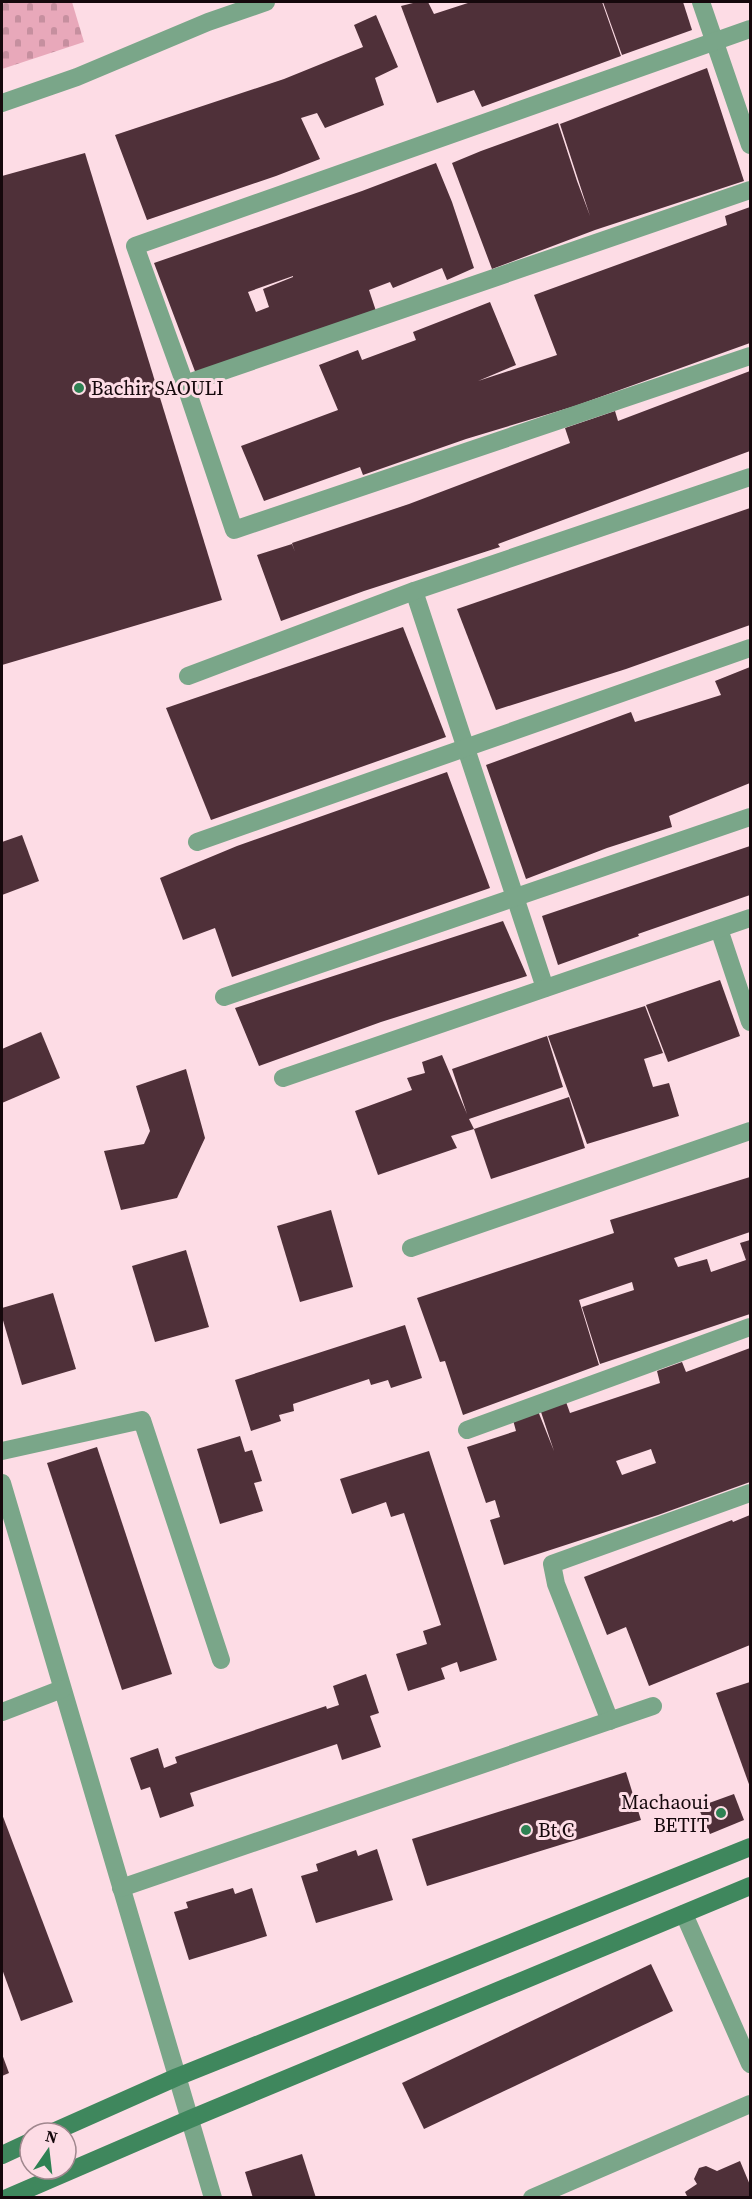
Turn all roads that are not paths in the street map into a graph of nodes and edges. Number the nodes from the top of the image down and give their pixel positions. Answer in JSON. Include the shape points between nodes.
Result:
{"nodes":[{"id":1,"x":266,"y":2,"type":"edge"},
{"id":2,"x":701,"y":2,"type":"edge"},
{"id":3,"x":750,"y":29,"type":"edge"},
{"id":4,"x":716,"y":42,"type":"junction"},
{"id":5,"x":2,"y":103,"type":"edge"},
{"id":6,"x":750,"y":145,"type":"edge"},
{"id":7,"x":750,"y":190,"type":"edge"},
{"id":8,"x":750,"y":356,"type":"edge"},
{"id":9,"x":185,"y":384,"type":"junction"},
{"id":10,"x":750,"y":477,"type":"edge"},
{"id":11,"x":414,"y":591,"type":"junction"},
{"id":12,"x":750,"y":648,"type":"edge"},
{"id":13,"x":188,"y":676,"type":"dead end"},
{"id":14,"x":466,"y":747,"type":"junction"},
{"id":15,"x":750,"y":817,"type":"edge"},
{"id":16,"x":197,"y":842,"type":"dead end"},
{"id":17,"x":515,"y":898,"type":"junction"},
{"id":18,"x":750,"y":918,"type":"edge"},
{"id":19,"x":719,"y":929,"type":"junction"},
{"id":20,"x":545,"y":988,"type":"junction"},
{"id":21,"x":224,"y":997,"type":"dead end"},
{"id":22,"x":750,"y":1022,"type":"edge"},
{"id":23,"x":283,"y":1078,"type":"dead end"},
{"id":24,"x":750,"y":1131,"type":"edge"},
{"id":25,"x":411,"y":1248,"type":"dead end"},
{"id":26,"x":750,"y":1327,"type":"edge"},
{"id":27,"x":467,"y":1430,"type":"dead end"},
{"id":28,"x":2,"y":1451,"type":"edge"},
{"id":29,"x":2,"y":1483,"type":"edge"},
{"id":30,"x":750,"y":1493,"type":"edge"},
{"id":31,"x":221,"y":1660,"type":"dead end"},
{"id":32,"x":62,"y":1689,"type":"junction"},
{"id":33,"x":653,"y":1706,"type":"dead end"},
{"id":34,"x":2,"y":1712,"type":"edge"},
{"id":35,"x":610,"y":1721,"type":"junction"},
{"id":36,"x":750,"y":1847,"type":"edge"},
{"id":37,"x":750,"y":1886,"type":"edge"},
{"id":38,"x":121,"y":1888,"type":"junction"},
{"id":39,"x":684,"y":1914,"type":"junction"},
{"id":40,"x":750,"y":2064,"type":"edge"},
{"id":41,"x":177,"y":2077,"type":"junction"},
{"id":42,"x":750,"y":2104,"type":"edge"},
{"id":43,"x":190,"y":2119,"type":"junction"},
{"id":44,"x":78,"y":2121,"type":"edge"},
{"id":45,"x":18,"y":2148,"type":"edge"},
{"id":46,"x":2,"y":2155,"type":"edge"},
{"id":47,"x":7,"y":2198,"type":"edge"},
{"id":48,"x":213,"y":2198,"type":"edge"},
{"id":49,"x":532,"y":2198,"type":"edge"}],
"edges":[{"from":1,"to":5,"type":"street"},
{"from":2,"to":4,"type":"street"},
{"from":3,"to":4,"type":"street"},
{"from":4,"to":6,"type":"street"},
{"from":4,"to":9,"type":"street","via":[[135,246]]},
{"from":7,"to":9,"type":"street"},
{"from":8,"to":9,"type":"street","via":[[234,530]]},
{"from":10,"to":11,"type":"street"},
{"from":11,"to":13,"type":"street"},
{"from":11,"to":14,"type":"street"},
{"from":12,"to":14,"type":"street"},
{"from":14,"to":16,"type":"street"},
{"from":14,"to":17,"type":"street"},
{"from":15,"to":17,"type":"street"},
{"from":17,"to":20,"type":"street"},
{"from":17,"to":21,"type":"street"},
{"from":18,"to":19,"type":"street"},
{"from":19,"to":20,"type":"street"},
{"from":19,"to":22,"type":"street"},
{"from":20,"to":23,"type":"street"},
{"from":24,"to":25,"type":"street"},
{"from":26,"to":27,"type":"street"},
{"from":28,"to":31,"type":"street","via":[[141,1420]]},
{"from":29,"to":32,"type":"street"},
{"from":30,"to":35,"type":"street","via":[[552,1564],[556,1584]]},
{"from":32,"to":34,"type":"street"},
{"from":32,"to":38,"type":"street"},
{"from":33,"to":35,"type":"street"},
{"from":35,"to":38,"type":"street"},
{"from":36,"to":41,"type":"main road"},
{"from":37,"to":39,"type":"main road"},
{"from":38,"to":41,"type":"street"},
{"from":39,"to":40,"type":"street"},
{"from":39,"to":43,"type":"main road"},
{"from":41,"to":43,"type":"street"},
{"from":41,"to":44,"type":"main road"},
{"from":42,"to":49,"type":"street"},
{"from":43,"to":47,"type":"main road"},
{"from":43,"to":48,"type":"street"},
{"from":45,"to":46,"type":"main road"}]}
